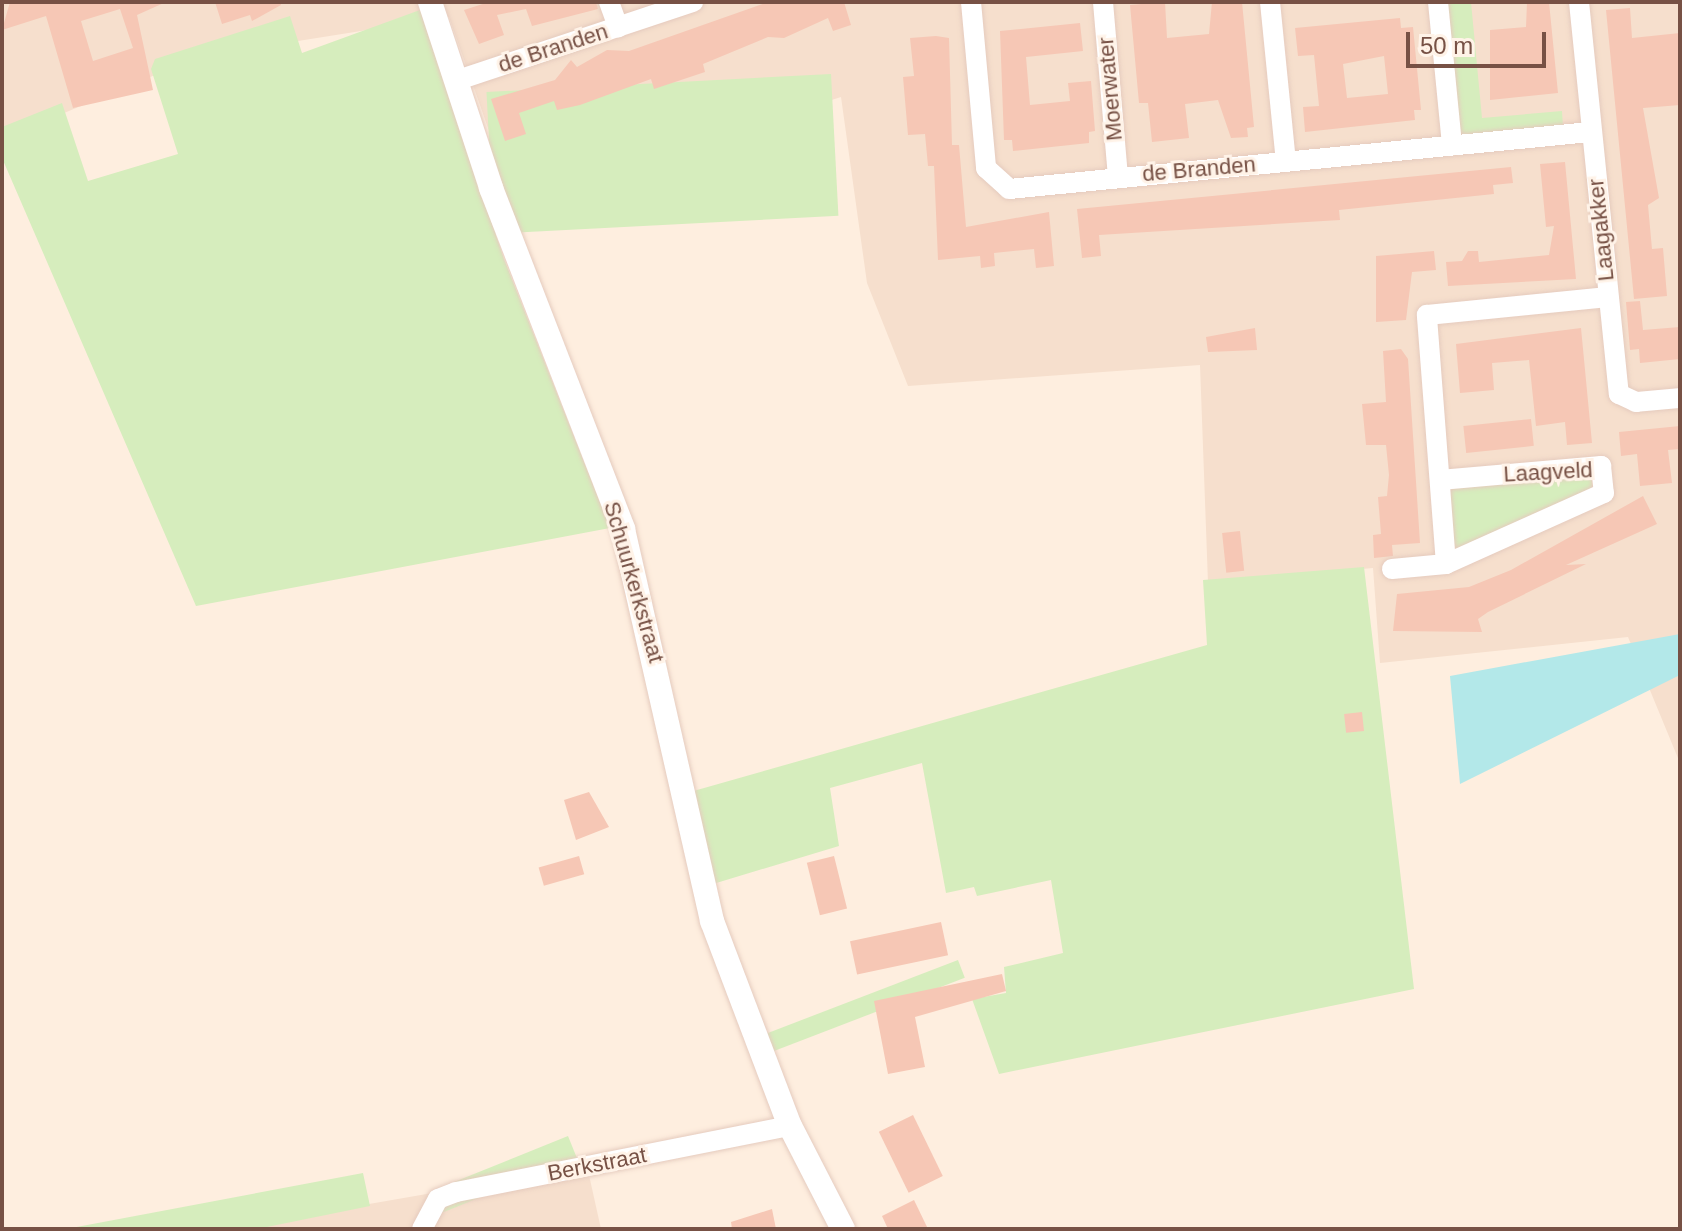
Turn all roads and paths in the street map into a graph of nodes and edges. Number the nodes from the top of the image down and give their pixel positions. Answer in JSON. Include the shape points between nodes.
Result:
{"nodes":[{"id":1,"x":430,"y":2,"type":"edge"},
{"id":2,"x":609,"y":2,"type":"edge"},
{"id":3,"x":693,"y":2,"type":"edge"},
{"id":4,"x":971,"y":2,"type":"edge"},
{"id":5,"x":1103,"y":2,"type":"edge"},
{"id":6,"x":1275,"y":2,"type":"edge"},
{"id":7,"x":1438,"y":2,"type":"edge"},
{"id":8,"x":1579,"y":2,"type":"edge"},
{"id":9,"x":618,"y":27,"type":"junction"},
{"id":10,"x":458,"y":80,"type":"junction"},
{"id":11,"x":1590,"y":132,"type":"junction"},
{"id":12,"x":1452,"y":145,"type":"junction"},
{"id":13,"x":1286,"y":161,"type":"junction"},
{"id":14,"x":1118,"y":177,"type":"junction"},
{"id":15,"x":1608,"y":297,"type":"junction"},
{"id":16,"x":1680,"y":398,"type":"edge"},
{"id":17,"x":1440,"y":480,"type":"junction"},
{"id":18,"x":1446,"y":564,"type":"junction"},
{"id":19,"x":1392,"y":569,"type":"dead end"},
{"id":20,"x":790,"y":1126,"type":"junction"},
{"id":21,"x":422,"y":1229,"type":"edge"},
{"id":22,"x":843,"y":1229,"type":"edge"}],
"edges":[{"from":1,"to":10,"type":"street","name":"Schuurkerkstraat"},
{"from":2,"to":9,"type":"street"},
{"from":3,"to":9,"type":"street","name":"de Branden"},
{"from":4,"to":14,"type":"street","name":"de Branden","via":[[990,179],[1009,189]]},
{"from":5,"to":14,"type":"street","name":"Moerwater"},
{"from":6,"to":13,"type":"street"},
{"from":7,"to":12,"type":"street"},
{"from":8,"to":11,"type":"street","name":"Laagakker"},
{"from":9,"to":10,"type":"street","name":"de Branden"},
{"from":10,"to":20,"type":"street","name":"Schuurkerkstraat","via":[[496,202],[623,529],[658,660],[696,871]]},
{"from":11,"to":12,"type":"street","name":"de Branden"},
{"from":11,"to":15,"type":"street","name":"Laagakker"},
{"from":12,"to":13,"type":"street","name":"de Branden"},
{"from":13,"to":14,"type":"street","name":"de Branden"},
{"from":15,"to":16,"type":"street","name":"Laagakker","via":[[1619,394],[1636,402]]},
{"from":15,"to":17,"type":"street","via":[[1427,315]]},
{"from":17,"to":18,"type":"street"},
{"from":17,"to":18,"type":"street","name":"Laagveld","via":[[1601,466],[1604,493]]},
{"from":18,"to":19,"type":"street","name":"Laagveld"},
{"from":20,"to":21,"type":"street","name":"Berkstraat","via":[[456,1192],[438,1199]]},
{"from":20,"to":22,"type":"street","name":"Schuurkerkstraat"}]}
